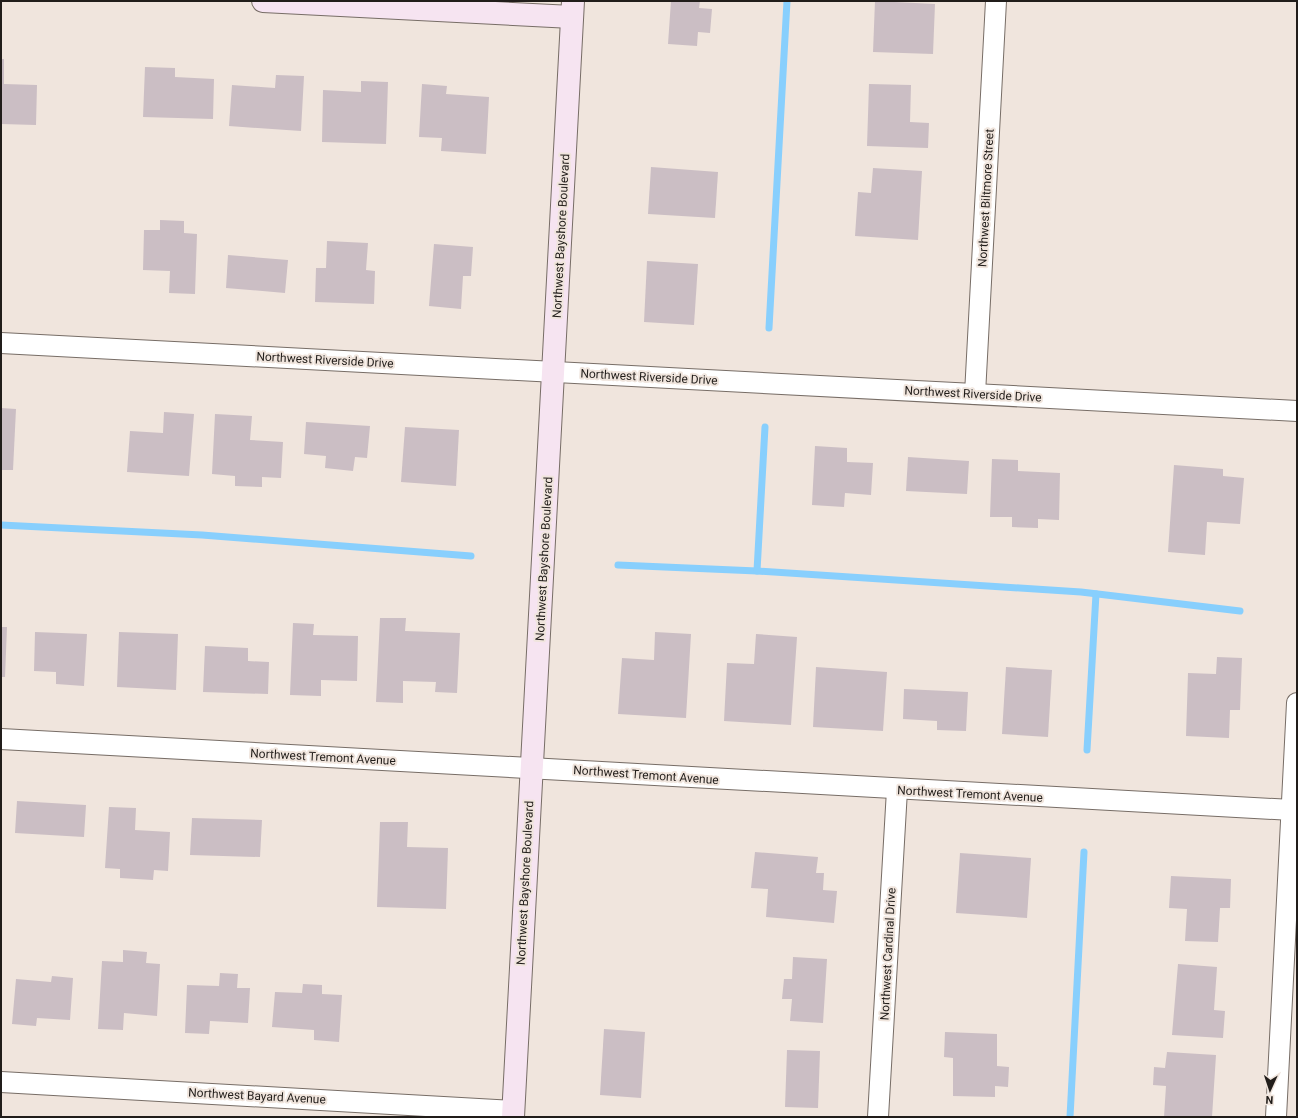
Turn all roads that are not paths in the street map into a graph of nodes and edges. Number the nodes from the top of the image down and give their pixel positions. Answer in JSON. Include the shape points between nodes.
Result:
{"nodes":[{"id":1,"x":263,"y":1,"type":"edge"},
{"id":2,"x":996,"y":1,"type":"edge"},
{"id":3,"x":573,"y":9,"type":"edge"},
{"id":4,"x":1,"y":343,"type":"edge"},
{"id":5,"x":554,"y":372,"type":"junction"},
{"id":6,"x":975,"y":394,"type":"junction"},
{"id":7,"x":1297,"y":411,"type":"edge"},
{"id":8,"x":1297,"y":703,"type":"edge"},
{"id":9,"x":1,"y":739,"type":"edge"},
{"id":10,"x":531,"y":768,"type":"junction"},
{"id":11,"x":898,"y":790,"type":"junction"},
{"id":12,"x":1292,"y":810,"type":"junction"},
{"id":13,"x":1,"y":1082,"type":"edge"},
{"id":14,"x":514,"y":1114,"type":"edge"},
{"id":15,"x":878,"y":1117,"type":"edge"},
{"id":16,"x":1276,"y":1117,"type":"edge"}],
"edges":[{"from":1,"to":3,"type":"main road"},
{"from":2,"to":6,"type":"street","name":"Northwest Biltmore Street"},
{"from":3,"to":5,"type":"main road","name":"Northwest Bayshore Boulevard"},
{"from":4,"to":5,"type":"street","name":"Northwest Riverside Drive"},
{"from":5,"to":6,"type":"street","name":"Northwest Riverside Drive"},
{"from":5,"to":10,"type":"main road","name":"Northwest Bayshore Boulevard"},
{"from":6,"to":7,"type":"street","name":"Northwest Riverside Drive"},
{"from":8,"to":12,"type":"street"},
{"from":9,"to":10,"type":"street","name":"Northwest Tremont Avenue"},
{"from":10,"to":11,"type":"street","name":"Northwest Tremont Avenue"},
{"from":10,"to":14,"type":"main road","name":"Northwest Bayshore Boulevard"},
{"from":11,"to":12,"type":"street","name":"Northwest Tremont Avenue"},
{"from":11,"to":15,"type":"street","name":"Northwest Cardinal Drive"},
{"from":12,"to":16,"type":"street"},
{"from":13,"to":14,"type":"street","name":"Northwest Bayard Avenue"}]}
